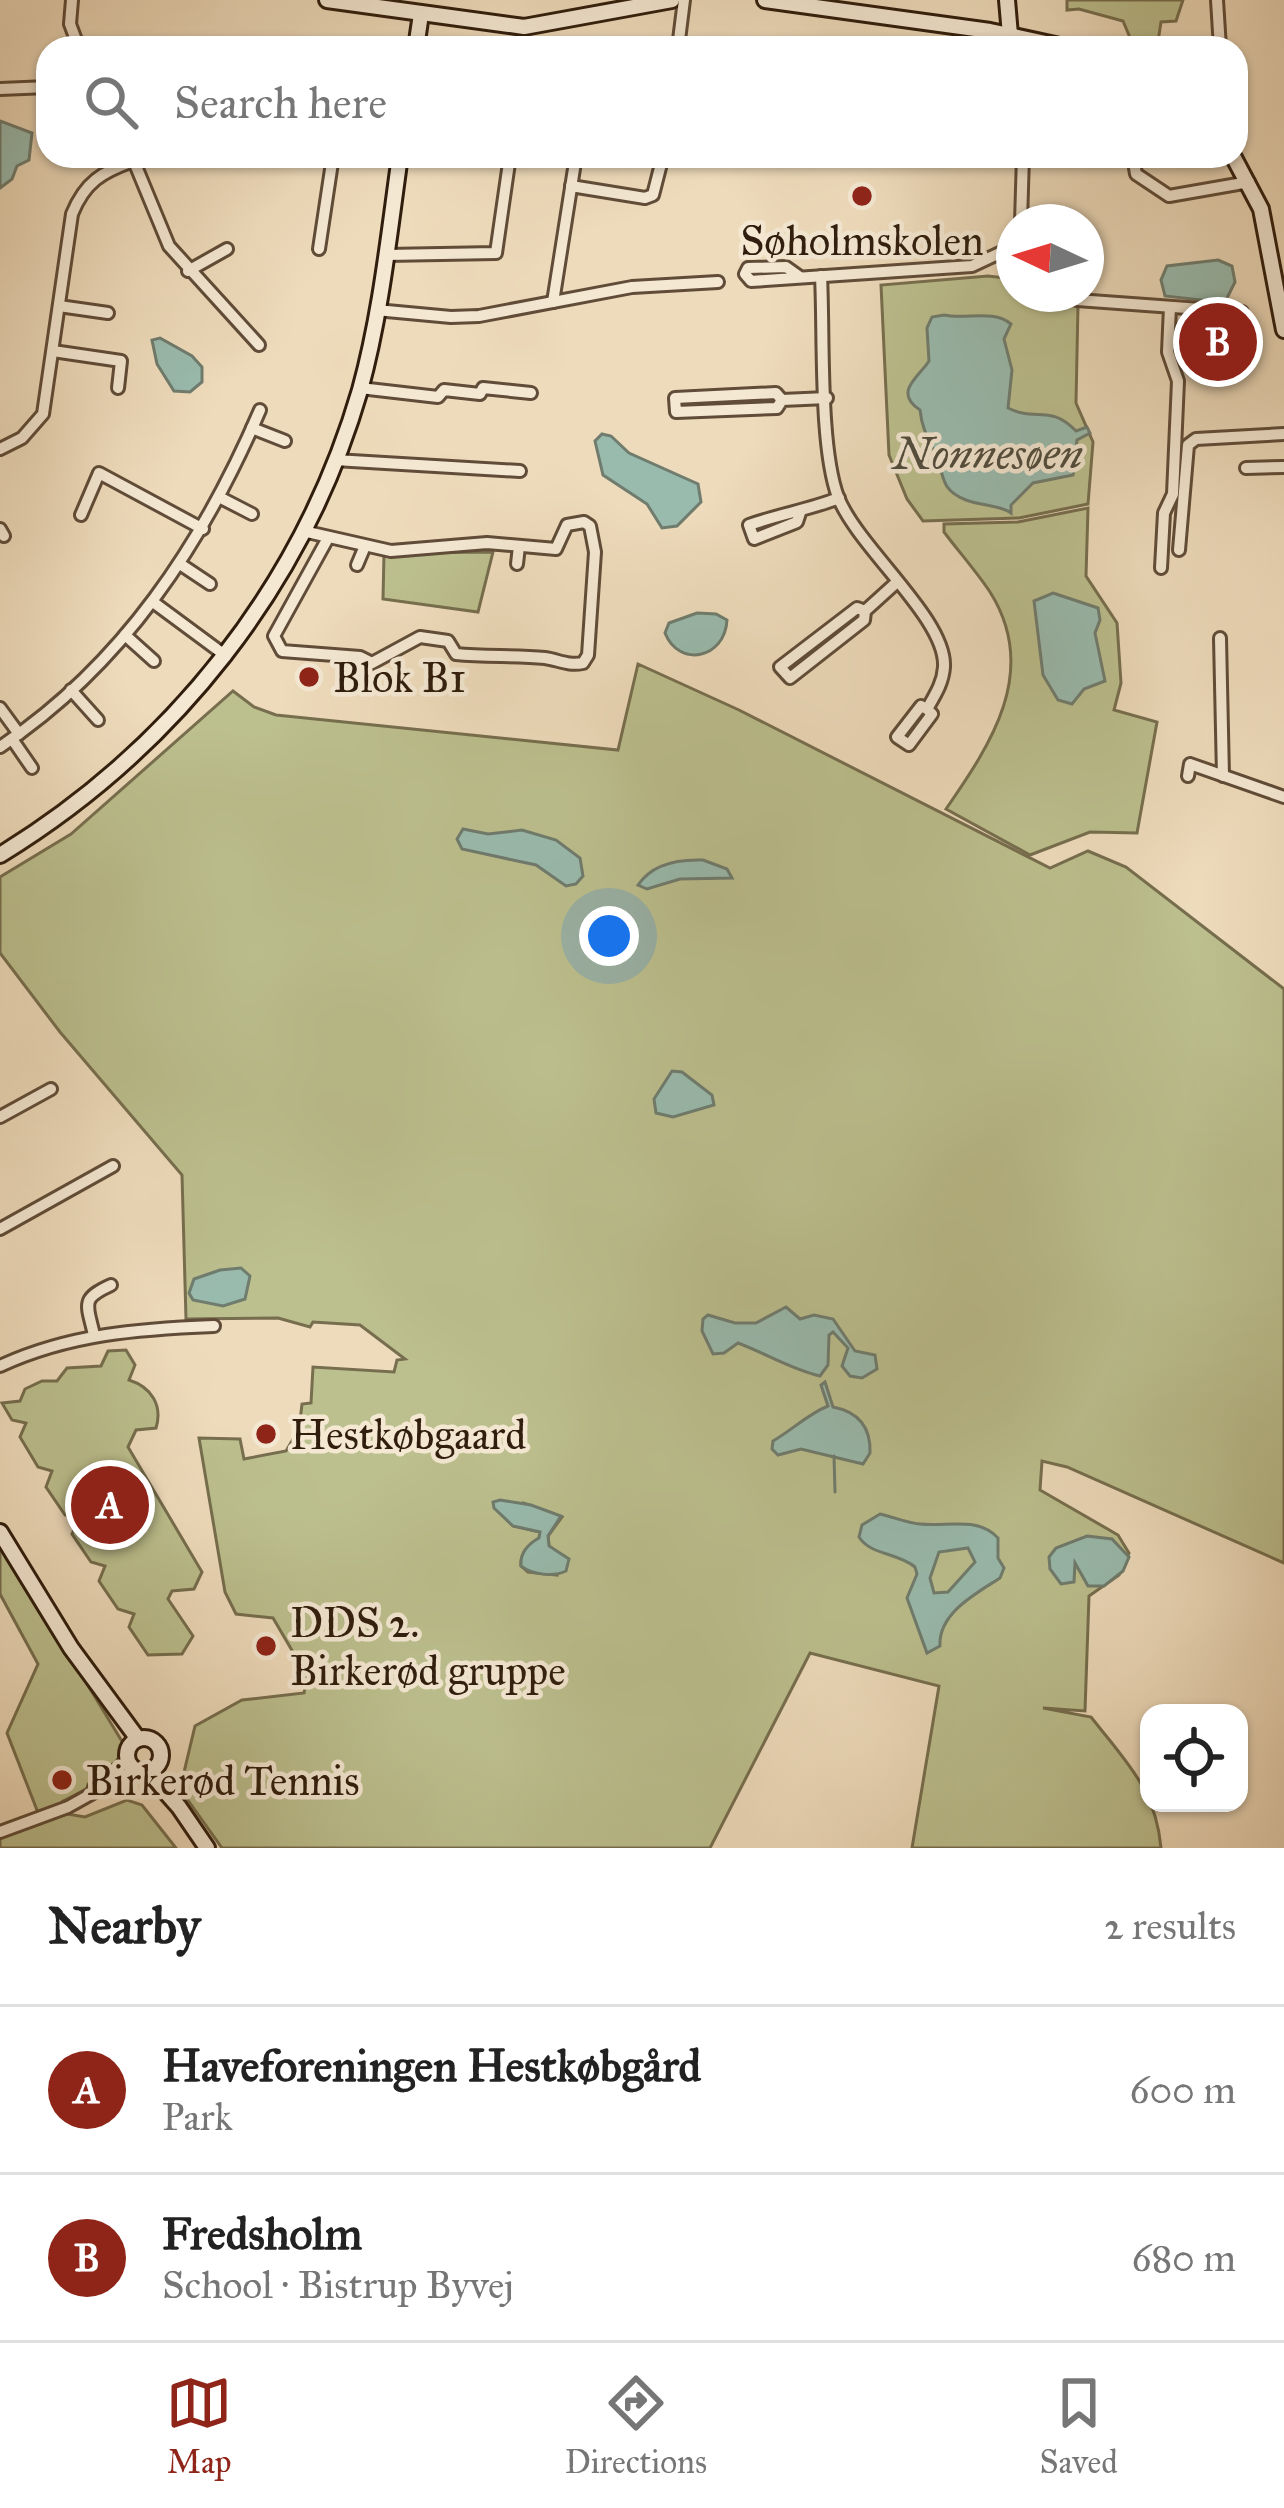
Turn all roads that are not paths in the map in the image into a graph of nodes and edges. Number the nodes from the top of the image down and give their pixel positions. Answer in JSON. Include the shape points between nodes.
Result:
{"nodes":[{"id":1,"x":72,"y":0,"type":"edge"},
{"id":2,"x":327,"y":0,"type":"edge"},
{"id":3,"x":672,"y":0,"type":"edge"},
{"id":4,"x":684,"y":0,"type":"edge"},
{"id":5,"x":765,"y":0,"type":"edge"},
{"id":6,"x":1006,"y":0,"type":"edge"},
{"id":7,"x":1217,"y":0,"type":"edge"},
{"id":8,"x":397,"y":5,"type":"edge"},
{"id":9,"x":421,"y":14,"type":"junction"},
{"id":10,"x":75,"y":36,"type":"edge"},
{"id":11,"x":418,"y":36,"type":"edge"},
{"id":12,"x":680,"y":36,"type":"edge"},
{"id":13,"x":976,"y":36,"type":"edge"},
{"id":14,"x":1010,"y":36,"type":"edge"},
{"id":15,"x":1219,"y":36,"type":"edge"},
{"id":16,"x":36,"y":88,"type":"edge"},
{"id":17,"x":0,"y":89,"type":"edge"},
{"id":18,"x":111,"y":168,"type":"edge"},
{"id":19,"x":136,"y":168,"type":"edge"},
{"id":20,"x":331,"y":168,"type":"edge"},
{"id":21,"x":398,"y":168,"type":"edge"},
{"id":22,"x":508,"y":168,"type":"edge"},
{"id":23,"x":573,"y":168,"type":"edge"},
{"id":24,"x":661,"y":168,"type":"edge"},
{"id":25,"x":1023,"y":168,"type":"edge"},
{"id":26,"x":1135,"y":168,"type":"edge"},
{"id":27,"x":1240,"y":168,"type":"edge"},
{"id":28,"x":1249,"y":182,"type":"junction"},
{"id":29,"x":571,"y":186,"type":"junction"},
{"id":30,"x":1022,"y":204,"type":"edge"},
{"id":31,"x":227,"y":249,"type":"dead end"},
{"id":32,"x":319,"y":249,"type":"dead end"},
{"id":33,"x":386,"y":255,"type":"junction"},
{"id":34,"x":996,"y":255,"type":"edge"},
{"id":35,"x":188,"y":271,"type":"junction"},
{"id":36,"x":821,"y":276,"type":"junction"},
{"id":37,"x":800,"y":277,"type":"dead end"},
{"id":38,"x":718,"y":282,"type":"dead end"},
{"id":39,"x":553,"y":302,"type":"junction"},
{"id":40,"x":1104,"y":302,"type":"edge"},
{"id":41,"x":59,"y":307,"type":"junction"},
{"id":42,"x":1169,"y":307,"type":"junction"},
{"id":43,"x":376,"y":310,"type":"junction"},
{"id":44,"x":1242,"y":312,"type":"dead end"},
{"id":45,"x":1282,"y":312,"type":"edge"},
{"id":46,"x":108,"y":314,"type":"dead end"},
{"id":47,"x":1284,"y":330,"type":"edge"},
{"id":48,"x":260,"y":346,"type":"dead end"},
{"id":49,"x":52,"y":351,"type":"junction"},
{"id":50,"x":118,"y":388,"type":"dead end"},
{"id":51,"x":360,"y":388,"type":"junction"},
{"id":52,"x":531,"y":393,"type":"dead end"},
{"id":53,"x":826,"y":398,"type":"junction"},
{"id":54,"x":782,"y":400,"type":"junction"},
{"id":55,"x":260,"y":410,"type":"dead end"},
{"id":56,"x":252,"y":428,"type":"junction"},
{"id":57,"x":1284,"y":434,"type":"edge"},
{"id":58,"x":1270,"y":437,"type":"junction"},
{"id":59,"x":285,"y":441,"type":"dead end"},
{"id":60,"x":0,"y":449,"type":"edge"},
{"id":61,"x":335,"y":460,"type":"junction"},
{"id":62,"x":1246,"y":468,"type":"dead end"},
{"id":63,"x":1277,"y":468,"type":"edge"},
{"id":64,"x":520,"y":471,"type":"dead end"},
{"id":65,"x":218,"y":497,"type":"junction"},
{"id":66,"x":839,"y":498,"type":"junction"},
{"id":67,"x":800,"y":513,"type":"dead end"},
{"id":68,"x":252,"y":514,"type":"dead end"},
{"id":69,"x":81,"y":515,"type":"dead end"},
{"id":70,"x":203,"y":529,"type":"junction"},
{"id":71,"x":302,"y":531,"type":"junction"},
{"id":72,"x":328,"y":538,"type":"junction"},
{"id":73,"x":364,"y":546,"type":"junction"},
{"id":74,"x":519,"y":546,"type":"junction"},
{"id":75,"x":1179,"y":550,"type":"dead end"},
{"id":76,"x":180,"y":564,"type":"junction"},
{"id":77,"x":517,"y":564,"type":"dead end"},
{"id":78,"x":357,"y":565,"type":"dead end"},
{"id":79,"x":1161,"y":568,"type":"dead end"},
{"id":80,"x":897,"y":582,"type":"junction"},
{"id":81,"x":210,"y":584,"type":"dead end"},
{"id":82,"x":153,"y":602,"type":"junction"},
{"id":83,"x":865,"y":611,"type":"junction"},
{"id":84,"x":125,"y":635,"type":"junction"},
{"id":85,"x":1220,"y":638,"type":"dead end"},
{"id":86,"x":226,"y":656,"type":"junction"},
{"id":87,"x":154,"y":661,"type":"dead end"},
{"id":88,"x":71,"y":690,"type":"junction"},
{"id":89,"x":0,"y":708,"type":"edge"},
{"id":90,"x":927,"y":709,"type":"dead end"},
{"id":91,"x":98,"y":720,"type":"dead end"},
{"id":92,"x":15,"y":737,"type":"junction"},
{"id":93,"x":0,"y":747,"type":"edge"},
{"id":94,"x":32,"y":768,"type":"dead end"},
{"id":95,"x":1188,"y":776,"type":"dead end"},
{"id":96,"x":1223,"y":776,"type":"junction"},
{"id":97,"x":1284,"y":797,"type":"edge"},
{"id":98,"x":0,"y":855,"type":"edge"},
{"id":99,"x":51,"y":1089,"type":"dead end"},
{"id":100,"x":0,"y":1117,"type":"edge"},
{"id":101,"x":113,"y":1166,"type":"dead end"},
{"id":102,"x":0,"y":1229,"type":"edge"},
{"id":103,"x":111,"y":1285,"type":"dead end"},
{"id":104,"x":214,"y":1326,"type":"dead end"},
{"id":105,"x":94,"y":1335,"type":"junction"},
{"id":106,"x":0,"y":1366,"type":"edge"},
{"id":107,"x":0,"y":1532,"type":"edge"},
{"id":108,"x":139,"y":1759,"type":"junction"},
{"id":109,"x":0,"y":1832,"type":"edge"},
{"id":110,"x":207,"y":1848,"type":"edge"}],
"edges":[{"from":1,"to":10,"type":"street"},
{"from":2,"to":8,"type":"street"},
{"from":3,"to":9,"type":"street","via":[[524,27]]},
{"from":4,"to":12,"type":"street"},
{"from":5,"to":13,"type":"street"},
{"from":6,"to":14,"type":"street"},
{"from":7,"to":15,"type":"street"},
{"from":8,"to":9,"type":"street"},
{"from":9,"to":11,"type":"street"},
{"from":16,"to":17,"type":"street"},
{"from":18,"to":41,"type":"street","via":[[72,214]]},
{"from":19,"to":35,"type":"street"},
{"from":20,"to":32,"type":"street"},
{"from":21,"to":33,"type":"street"},
{"from":22,"to":33,"type":"street","via":[[496,254]]},
{"from":23,"to":29,"type":"street"},
{"from":24,"to":29,"type":"street","via":[[645,198]]},
{"from":25,"to":30,"type":"street"},
{"from":26,"to":28,"type":"street","via":[[1169,196]]},
{"from":27,"to":28,"type":"street"},
{"from":28,"to":45,"type":"street"},
{"from":29,"to":39,"type":"street"},
{"from":31,"to":35,"type":"street"},
{"from":33,"to":43,"type":"street"},
{"from":34,"to":36,"type":"street","via":[[972,266]]},
{"from":35,"to":48,"type":"street"},
{"from":36,"to":37,"type":"street"},
{"from":36,"to":53,"type":"street"},
{"from":38,"to":39,"type":"street"},
{"from":39,"to":43,"type":"street","via":[[451,317]]},
{"from":40,"to":42,"type":"street"},
{"from":41,"to":46,"type":"street"},
{"from":41,"to":49,"type":"street"},
{"from":42,"to":44,"type":"street"},
{"from":42,"to":79,"type":"street","via":[[1168,352],[1178,381]]},
{"from":43,"to":51,"type":"street"},
{"from":45,"to":47,"type":"street"},
{"from":49,"to":50,"type":"street","via":[[121,361]]},
{"from":49,"to":60,"type":"street","via":[[44,414]]},
{"from":51,"to":52,"type":"street","via":[[438,397],[483,388]]},
{"from":51,"to":61,"type":"street"},
{"from":53,"to":54,"type":"street"},
{"from":53,"to":66,"type":"street"},
{"from":54,"to":54,"type":"street","via":[[776,393],[676,398],[676,412],[777,408]]},
{"from":55,"to":56,"type":"street"},
{"from":56,"to":59,"type":"street"},
{"from":56,"to":65,"type":"street"},
{"from":57,"to":58,"type":"street"},
{"from":58,"to":63,"type":"street"},
{"from":58,"to":75,"type":"street","via":[[1188,445]]},
{"from":61,"to":64,"type":"street"},
{"from":61,"to":71,"type":"street"},
{"from":62,"to":63,"type":"street"},
{"from":65,"to":68,"type":"street"},
{"from":65,"to":70,"type":"street"},
{"from":66,"to":67,"type":"street"},
{"from":66,"to":80,"type":"street"},
{"from":69,"to":70,"type":"street","via":[[99,473]]},
{"from":70,"to":76,"type":"street"},
{"from":71,"to":72,"type":"street"},
{"from":71,"to":86,"type":"street"},
{"from":72,"to":73,"type":"street"},
{"from":72,"to":74,"type":"street","via":[[274,636],[282,651],[372,663],[420,637],[448,641],[456,654],[583,663],[595,552],[590,526],[567,525],[556,549]]},
{"from":73,"to":74,"type":"street"},
{"from":73,"to":78,"type":"street"},
{"from":74,"to":77,"type":"street"},
{"from":76,"to":81,"type":"street"},
{"from":76,"to":82,"type":"street"},
{"from":80,"to":83,"type":"street"},
{"from":80,"to":90,"type":"street","via":[[944,653]]},
{"from":82,"to":84,"type":"street"},
{"from":82,"to":86,"type":"street"},
{"from":83,"to":83,"type":"street","via":[[857,608],[780,667],[784,673],[790,678],[864,620]]},
{"from":84,"to":87,"type":"street"},
{"from":84,"to":88,"type":"street"},
{"from":85,"to":96,"type":"street"},
{"from":86,"to":98,"type":"street","via":[[128,761]]},
{"from":88,"to":91,"type":"street"},
{"from":88,"to":92,"type":"street"},
{"from":89,"to":92,"type":"street"},
{"from":92,"to":93,"type":"street"},
{"from":92,"to":94,"type":"street"},
{"from":95,"to":96,"type":"street","via":[[1190,764]]},
{"from":96,"to":97,"type":"street"},
{"from":99,"to":100,"type":"street"},
{"from":101,"to":102,"type":"street"},
{"from":103,"to":105,"type":"street","via":[[88,1300]]},
{"from":104,"to":105,"type":"street"},
{"from":105,"to":106,"type":"street"},
{"from":107,"to":108,"type":"street"},
{"from":108,"to":109,"type":"street","via":[[78,1801]]},
{"from":108,"to":110,"type":"street"}]}
